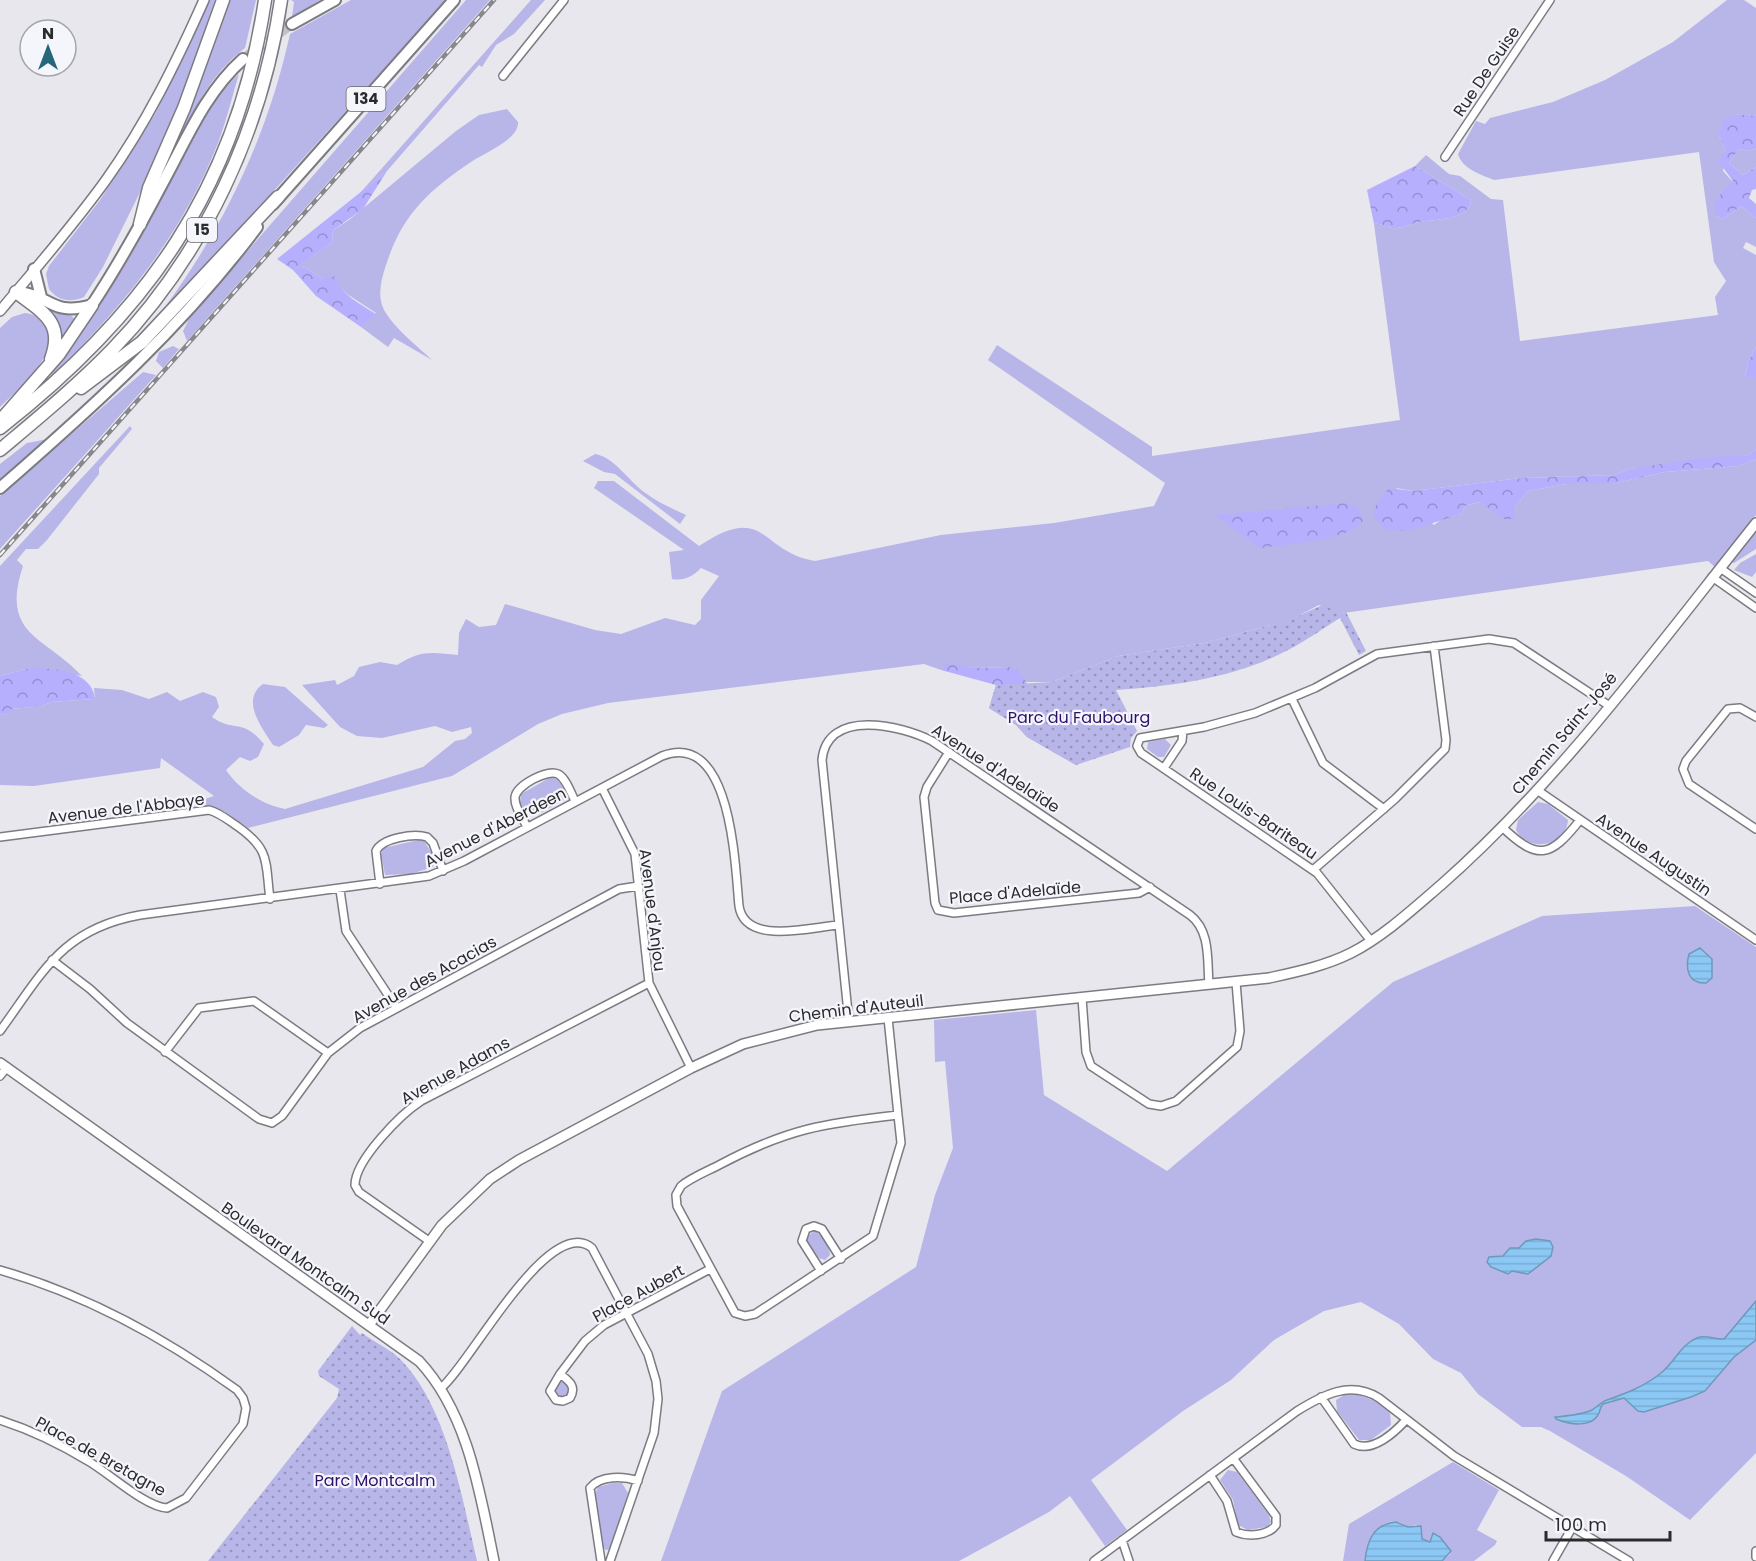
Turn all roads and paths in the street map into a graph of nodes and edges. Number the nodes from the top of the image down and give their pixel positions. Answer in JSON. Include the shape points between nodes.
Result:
{"nodes":[{"id":1,"x":204,"y":0,"type":"edge"},
{"id":2,"x":223,"y":0,"type":"edge"},
{"id":3,"x":265,"y":0,"type":"edge"},
{"id":4,"x":281,"y":0,"type":"edge"},
{"id":5,"x":335,"y":0,"type":"edge"},
{"id":6,"x":454,"y":0,"type":"edge"},
{"id":7,"x":564,"y":0,"type":"edge"},
{"id":8,"x":1550,"y":0,"type":"edge"},
{"id":9,"x":292,"y":24,"type":"tunnel mouth"},
{"id":10,"x":243,"y":59,"type":"tunnel mouth"},
{"id":11,"x":502,"y":76,"type":"dead end"},
{"id":12,"x":1445,"y":157,"type":"dead end"},
{"id":13,"x":278,"y":197,"type":"junction"},
{"id":14,"x":140,"y":224,"type":"junction"},
{"id":15,"x":34,"y":269,"type":"junction"},
{"id":16,"x":15,"y":292,"type":"junction"},
{"id":17,"x":41,"y":297,"type":"junction"},
{"id":18,"x":92,"y":305,"type":"junction"},
{"id":19,"x":0,"y":311,"type":"edge"},
{"id":20,"x":50,"y":362,"type":"junction"},
{"id":21,"x":43,"y":413,"type":"junction"},
{"id":22,"x":0,"y":421,"type":"edge"},
{"id":23,"x":0,"y":428,"type":"edge"},
{"id":24,"x":0,"y":450,"type":"edge"},
{"id":25,"x":0,"y":488,"type":"edge"},
{"id":26,"x":1756,"y":523,"type":"edge"},
{"id":27,"x":1720,"y":568,"type":"junction"},
{"id":28,"x":1712,"y":577,"type":"junction"},
{"id":29,"x":1756,"y":593,"type":"edge"},
{"id":30,"x":1756,"y":608,"type":"edge"},
{"id":31,"x":1434,"y":646,"type":"junction"},
{"id":32,"x":1292,"y":699,"type":"junction"},
{"id":33,"x":1608,"y":705,"type":"junction"},
{"id":34,"x":1756,"y":717,"type":"edge"},
{"id":35,"x":1183,"y":731,"type":"junction"},
{"id":36,"x":950,"y":752,"type":"junction"},
{"id":37,"x":1164,"y":768,"type":"junction"},
{"id":38,"x":602,"y":788,"type":"junction"},
{"id":39,"x":1537,"y":790,"type":"junction"},
{"id":40,"x":575,"y":801,"type":"junction"},
{"id":41,"x":1384,"y":809,"type":"junction"},
{"id":42,"x":1580,"y":820,"type":"junction"},
{"id":43,"x":527,"y":827,"type":"junction"},
{"id":44,"x":1502,"y":827,"type":"junction"},
{"id":45,"x":1756,"y":829,"type":"edge"},
{"id":46,"x":0,"y":837,"type":"edge"},
{"id":47,"x":1314,"y":870,"type":"junction"},
{"id":48,"x":443,"y":871,"type":"junction"},
{"id":49,"x":380,"y":884,"type":"junction"},
{"id":50,"x":638,"y":886,"type":"junction"},
{"id":51,"x":1150,"y":887,"type":"junction"},
{"id":52,"x":340,"y":890,"type":"junction"},
{"id":53,"x":270,"y":899,"type":"junction"},
{"id":54,"x":839,"y":925,"type":"junction"},
{"id":55,"x":1756,"y":940,"type":"edge"},
{"id":56,"x":1371,"y":941,"type":"junction"},
{"id":57,"x":52,"y":960,"type":"junction"},
{"id":58,"x":1236,"y":982,"type":"junction"},
{"id":59,"x":649,"y":983,"type":"junction"},
{"id":60,"x":1209,"y":984,"type":"junction"},
{"id":61,"x":1082,"y":998,"type":"junction"},
{"id":62,"x":396,"y":1007,"type":"junction"},
{"id":63,"x":888,"y":1017,"type":"junction"},
{"id":64,"x":849,"y":1022,"type":"junction"},
{"id":65,"x":0,"y":1031,"type":"edge"},
{"id":66,"x":165,"y":1052,"type":"junction"},
{"id":67,"x":328,"y":1053,"type":"junction"},
{"id":68,"x":3,"y":1065,"type":"edge"},
{"id":69,"x":691,"y":1068,"type":"junction"},
{"id":70,"x":0,"y":1076,"type":"edge"},
{"id":71,"x":898,"y":1115,"type":"junction"},
{"id":72,"x":429,"y":1241,"type":"junction"},
{"id":73,"x":841,"y":1259,"type":"junction"},
{"id":74,"x":710,"y":1269,"type":"junction"},
{"id":75,"x":0,"y":1270,"type":"edge"},
{"id":76,"x":822,"y":1271,"type":"junction"},
{"id":77,"x":627,"y":1312,"type":"junction"},
{"id":78,"x":369,"y":1325,"type":"junction"},
{"id":79,"x":560,"y":1374,"type":"dead end"},
{"id":80,"x":441,"y":1388,"type":"junction"},
{"id":81,"x":1322,"y":1397,"type":"junction"},
{"id":82,"x":0,"y":1420,"type":"edge"},
{"id":83,"x":1406,"y":1420,"type":"junction"},
{"id":84,"x":1233,"y":1458,"type":"junction"},
{"id":85,"x":1210,"y":1475,"type":"junction"},
{"id":86,"x":638,"y":1481,"type":"junction"},
{"id":87,"x":1573,"y":1526,"type":"junction"},
{"id":88,"x":1122,"y":1540,"type":"junction"},
{"id":89,"x":1756,"y":1551,"type":"edge"},
{"id":90,"x":1756,"y":1557,"type":"edge"},
{"id":91,"x":494,"y":1561,"type":"edge"},
{"id":92,"x":601,"y":1561,"type":"edge"},
{"id":93,"x":610,"y":1561,"type":"edge"},
{"id":94,"x":1094,"y":1561,"type":"edge"},
{"id":95,"x":1129,"y":1561,"type":"edge"},
{"id":96,"x":1553,"y":1561,"type":"edge"},
{"id":97,"x":1629,"y":1561,"type":"edge"}],
"edges":[{"from":1,"to":15,"type":"street","via":[[166,80],[132,139],[100,188]]},
{"from":2,"to":14,"type":"highway","via":[[184,108],[149,188]]},
{"from":3,"to":23,"type":"highway","number":"15","via":[[255,54],[234,126],[180,237],[144,289],[98,343]]},
{"from":4,"to":21,"type":"highway","number":"15","via":[[254,116],[200,234],[136,324]]},
{"from":5,"to":9,"type":"main road"},
{"from":6,"to":13,"type":"main road","number":"134"},
{"from":7,"to":11,"type":"street"},
{"from":8,"to":12,"type":"street","name":"Rue De Guise"},
{"from":10,"to":14,"type":"main road","via":[[202,108]]},
{"from":13,"to":21,"type":"highway","via":[[133,350]]},
{"from":13,"to":25,"type":"main road","via":[[237,252],[161,340]]},
{"from":14,"to":18,"type":"main road"},
{"from":15,"to":16,"type":"street"},
{"from":15,"to":17,"type":"main road"},
{"from":16,"to":17,"type":"main road"},
{"from":16,"to":19,"type":"street"},
{"from":16,"to":20,"type":"highway","via":[[52,324],[56,341]]},
{"from":17,"to":18,"type":"main road","via":[[64,310]]},
{"from":18,"to":20,"type":"highway"},
{"from":20,"to":22,"type":"highway"},
{"from":21,"to":24,"type":"highway","number":"15"},
{"from":26,"to":27,"type":"street","name":"Chemin Saint-José"},
{"from":27,"to":28,"type":"street","name":"Chemin Saint-José"},
{"from":27,"to":29,"type":"street"},
{"from":28,"to":30,"type":"street"},
{"from":28,"to":33,"type":"street","name":"Chemin Saint-José"},
{"from":31,"to":32,"type":"street","name":"Rue Louis-Bariteau","via":[[1370,656]]},
{"from":31,"to":33,"type":"street","name":"Rue Louis-Bariteau","via":[[1489,639],[1514,643]]},
{"from":31,"to":41,"type":"street","via":[[1445,749]]},
{"from":32,"to":35,"type":"street","name":"Rue Louis-Bariteau","via":[[1240,718]]},
{"from":32,"to":41,"type":"street","via":[[1323,763]]},
{"from":33,"to":39,"type":"street","name":"Chemin Saint-José"},
{"from":34,"to":45,"type":"street","via":[[1740,708],[1728,709],[1683,769],[1689,784]]},
{"from":35,"to":37,"type":"street","via":[[1182,741]]},
{"from":35,"to":37,"type":"street","name":"Rue Louis-Bariteau","via":[[1143,736],[1137,742],[1141,753]]},
{"from":36,"to":51,"type":"street","name":"Avenue d'Adelaïde"},
{"from":36,"to":51,"type":"street","name":"Place d'Adelaïde","via":[[924,797],[935,903],[939,909],[954,913],[1139,893]]},
{"from":36,"to":54,"type":"street","name":"Avenue d'Adelaïde","via":[[914,732],[891,727],[848,728],[829,740],[823,767]]},
{"from":37,"to":47,"type":"street","name":"Rue Louis-Bariteau"},
{"from":38,"to":40,"type":"street","name":"Avenue d'Aberdeen"},
{"from":38,"to":50,"type":"street","name":"Avenue d'Anjou","via":[[633,848]]},
{"from":38,"to":54,"type":"street","name":"Avenue d'Aberdeen","via":[[670,753],[680,751],[695,756],[707,769],[728,808],[739,906],[745,921],[762,932]]},
{"from":39,"to":42,"type":"street","name":"Avenue Augustin"},
{"from":39,"to":44,"type":"street","name":"Chemin Saint-José"},
{"from":40,"to":43,"type":"street","name":"Avenue d'Aberdeen"},
{"from":40,"to":43,"type":"street","via":[[561,776],[544,774],[517,792],[516,805]]},
{"from":41,"to":47,"type":"street"},
{"from":42,"to":44,"type":"street","via":[[1562,842],[1548,850],[1524,847]]},
{"from":42,"to":55,"type":"street","name":"Avenue Augustin"},
{"from":43,"to":48,"type":"street","name":"Avenue d'Aberdeen"},
{"from":44,"to":56,"type":"street","name":"Chemin Saint-José","via":[[1436,889]]},
{"from":46,"to":53,"type":"street","name":"Avenue de l'Abbaye","via":[[209,810],[225,817],[260,845]]},
{"from":47,"to":56,"type":"street","name":"Rue Louis-Bariteau"},
{"from":48,"to":49,"type":"street","name":"Avenue d'Aberdeen"},
{"from":48,"to":49,"type":"street","via":[[433,843],[417,835],[383,843],[377,849]]},
{"from":49,"to":52,"type":"street","name":"Avenue d'Aberdeen"},
{"from":50,"to":59,"type":"street","name":"Avenue d'Anjou"},
{"from":50,"to":62,"type":"street","name":"Avenue des Acacias","via":[[619,889]]},
{"from":51,"to":60,"type":"street","name":"Avenue d'Adelaïde","via":[[1200,924]]},
{"from":52,"to":53,"type":"street","name":"Avenue d'Aberdeen"},
{"from":52,"to":62,"type":"street","via":[[346,931]]},
{"from":53,"to":57,"type":"street","name":"Avenue d'Aberdeen","via":[[116,920],[80,935]]},
{"from":54,"to":64,"type":"street","name":"Avenue d'Adelaïde"},
{"from":56,"to":58,"type":"street","name":"Chemin d'Auteuil","via":[[1321,965]]},
{"from":57,"to":65,"type":"street","name":"Avenue d'Aberdeen"},
{"from":57,"to":66,"type":"street","name":"Avenue des Acacias"},
{"from":58,"to":60,"type":"street","name":"Chemin d'Auteuil"},
{"from":58,"to":61,"type":"street","via":[[1240,1031],[1237,1047],[1176,1101],[1161,1106],[1149,1104],[1091,1066],[1086,1052]]},
{"from":59,"to":69,"type":"street","name":"Avenue d'Anjou"},
{"from":59,"to":72,"type":"street","name":"Avenue Adams","via":[[421,1101],[394,1123],[360,1168],[355,1185],[359,1192]]},
{"from":60,"to":61,"type":"street","name":"Chemin d'Auteuil"},
{"from":61,"to":63,"type":"street","name":"Chemin d'Auteuil"},
{"from":62,"to":67,"type":"street","name":"Avenue des Acacias"},
{"from":63,"to":64,"type":"street","name":"Chemin d'Auteuil"},
{"from":63,"to":71,"type":"street"},
{"from":64,"to":69,"type":"street","name":"Chemin d'Auteuil","via":[[763,1037]]},
{"from":66,"to":67,"type":"street","via":[[199,1008],[246,1000],[262,1004]]},
{"from":66,"to":67,"type":"street","name":"Avenue des Acacias","via":[[270,1123],[282,1116]]},
{"from":68,"to":70,"type":"street"},
{"from":68,"to":78,"type":"street","name":"Boulevard Montcalm Sud"},
{"from":69,"to":72,"type":"street","name":"Chemin d'Auteuil","via":[[507,1167],[467,1198]]},
{"from":71,"to":73,"type":"street","via":[[901,1143],[878,1227],[870,1240]]},
{"from":71,"to":74,"type":"street","via":[[836,1122],[785,1134],[685,1183],[676,1195],[677,1206]]},
{"from":72,"to":78,"type":"street","name":"Chemin d'Auteuil"},
{"from":73,"to":76,"type":"street"},
{"from":73,"to":76,"type":"street","via":[[822,1229],[806,1229],[802,1241]]},
{"from":74,"to":76,"type":"street","via":[[733,1310],[745,1316],[755,1314]]},
{"from":74,"to":77,"type":"street","name":"Place Aubert"},
{"from":75,"to":82,"type":"street","name":"Place de Bretagne","via":[[70,1294],[152,1334],[237,1390],[246,1408],[240,1429],[186,1498],[167,1508],[150,1503],[62,1446]]},
{"from":77,"to":79,"type":"street","name":"Place Aubert","via":[[591,1335]]},
{"from":77,"to":80,"type":"street","via":[[592,1248],[584,1242],[570,1243],[520,1284]]},
{"from":77,"to":86,"type":"street","via":[[648,1354],[657,1389],[656,1424]]},
{"from":78,"to":80,"type":"street","name":"Boulevard Montcalm Sud","via":[[419,1361]]},
{"from":80,"to":91,"type":"street","name":"Boulevard Montcalm Sud","via":[[466,1447]]},
{"from":81,"to":83,"type":"street","via":[[1339,1390],[1360,1389],[1379,1398]]},
{"from":81,"to":83,"type":"street","via":[[1354,1444],[1360,1446],[1378,1443]]},
{"from":81,"to":84,"type":"street"},
{"from":83,"to":87,"type":"street","via":[[1468,1465]]},
{"from":84,"to":85,"type":"street"},
{"from":84,"to":85,"type":"street","via":[[1276,1516],[1274,1528],[1266,1533],[1236,1533],[1227,1501]]},
{"from":85,"to":88,"type":"street"},
{"from":86,"to":92,"type":"street","via":[[614,1478],[598,1481],[590,1488]]},
{"from":86,"to":93,"type":"street"},
{"from":87,"to":96,"type":"street"},
{"from":87,"to":97,"type":"street"},
{"from":88,"to":94,"type":"street"},
{"from":88,"to":95,"type":"street"},
{"from":89,"to":90,"type":"street"}]}
